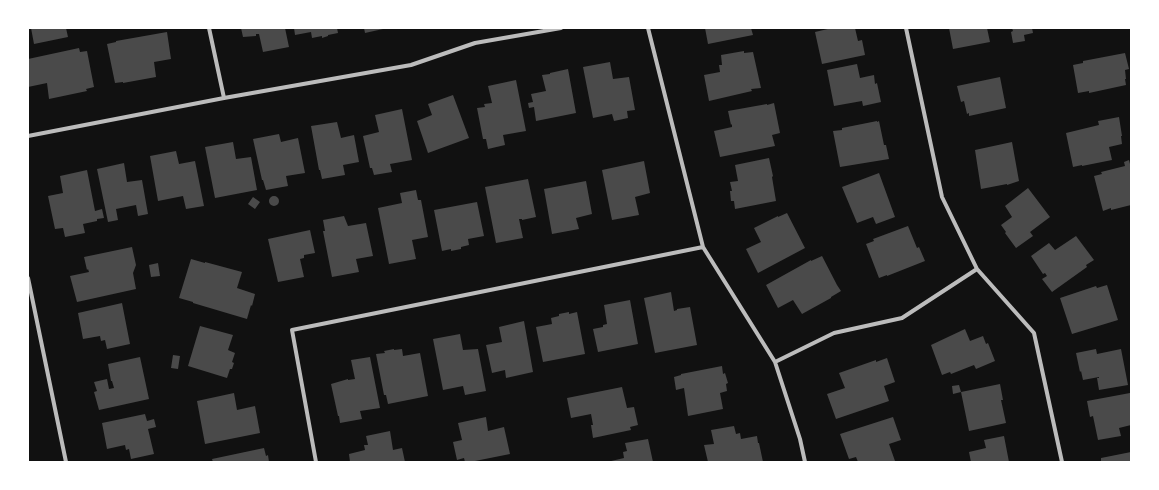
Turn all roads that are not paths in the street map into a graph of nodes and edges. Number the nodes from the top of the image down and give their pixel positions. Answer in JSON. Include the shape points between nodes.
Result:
{"nodes":[{"id":1,"x":209,"y":28,"type":"edge"},
{"id":2,"x":561,"y":28,"type":"edge"},
{"id":3,"x":648,"y":28,"type":"edge"},
{"id":4,"x":906,"y":28,"type":"edge"},
{"id":5,"x":224,"y":98,"type":"junction"},
{"id":6,"x":28,"y":136,"type":"edge"},
{"id":7,"x":703,"y":247,"type":"junction"},
{"id":8,"x":977,"y":269,"type":"junction"},
{"id":9,"x":28,"y":278,"type":"edge"},
{"id":10,"x":775,"y":362,"type":"junction"},
{"id":11,"x":66,"y":462,"type":"edge"},
{"id":12,"x":316,"y":462,"type":"edge"},
{"id":13,"x":805,"y":462,"type":"edge"},
{"id":14,"x":1062,"y":462,"type":"edge"}],
"edges":[{"from":1,"to":5,"type":"street"},
{"from":2,"to":5,"type":"street","via":[[475,43],[412,65]]},
{"from":3,"to":7,"type":"street"},
{"from":4,"to":8,"type":"street","via":[[942,197]]},
{"from":5,"to":6,"type":"street"},
{"from":7,"to":10,"type":"street"},
{"from":7,"to":12,"type":"street","via":[[292,330]]},
{"from":8,"to":10,"type":"street","via":[[902,318],[834,333]]},
{"from":8,"to":14,"type":"street","via":[[1034,333]]},
{"from":9,"to":11,"type":"street"},
{"from":10,"to":13,"type":"street"}]}
